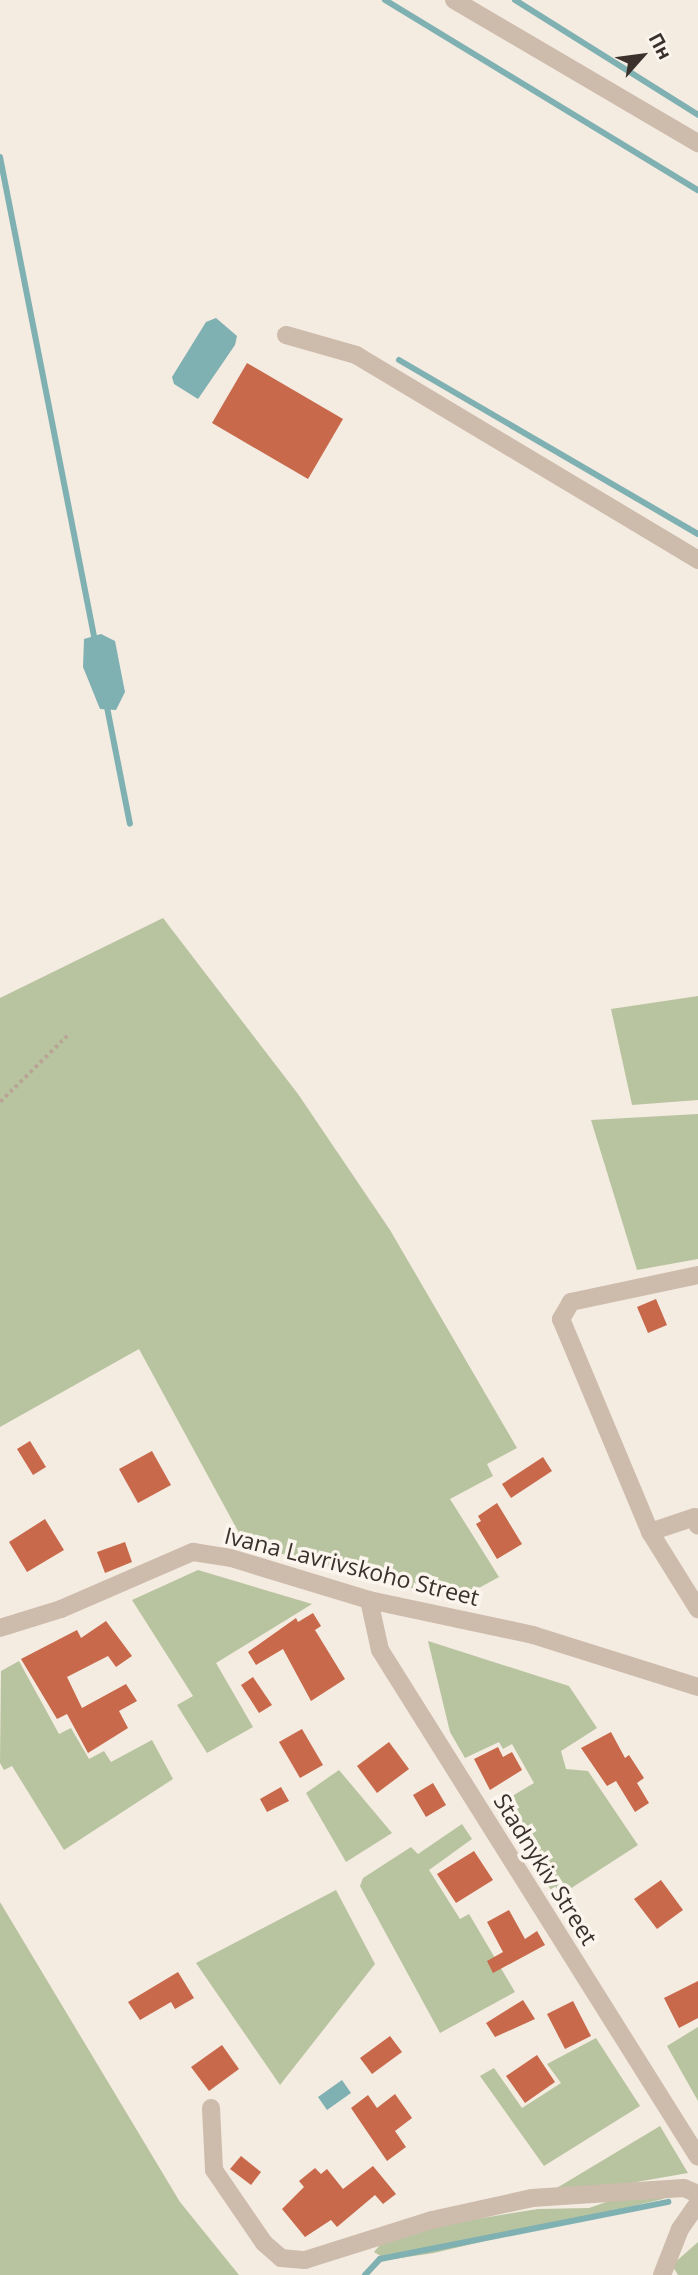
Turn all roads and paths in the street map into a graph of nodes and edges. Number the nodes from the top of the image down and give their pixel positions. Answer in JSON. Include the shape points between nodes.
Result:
{"nodes":[{"id":1,"x":454,"y":0,"type":"edge"},
{"id":2,"x":698,"y":143,"type":"edge"},
{"id":3,"x":286,"y":335,"type":"dead end"},
{"id":4,"x":698,"y":560,"type":"edge"},
{"id":5,"x":70,"y":1033,"type":"dead end"},
{"id":6,"x":0,"y":1102,"type":"edge"},
{"id":7,"x":698,"y":1275,"type":"edge"},
{"id":8,"x":698,"y":1526,"type":"edge"},
{"id":9,"x":650,"y":1532,"type":"junction"},
{"id":10,"x":369,"y":1600,"type":"junction"},
{"id":11,"x":698,"y":1609,"type":"edge"},
{"id":12,"x":0,"y":1628,"type":"edge"},
{"id":13,"x":698,"y":1687,"type":"edge"},
{"id":14,"x":211,"y":2108,"type":"dead end"},
{"id":15,"x":698,"y":2157,"type":"edge"},
{"id":16,"x":698,"y":2194,"type":"edge"},
{"id":17,"x":698,"y":2203,"type":"edge"},
{"id":18,"x":662,"y":2275,"type":"edge"}],
"edges":[{"from":1,"to":2,"type":"street"},
{"from":3,"to":4,"type":"street","via":[[356,355]]},
{"from":5,"to":6,"type":"path"},
{"from":7,"to":9,"type":"street","via":[[571,1302],[561,1319]]},
{"from":8,"to":9,"type":"street","via":[[695,1517]]},
{"from":9,"to":11,"type":"street"},
{"from":10,"to":12,"type":"street","name":"Ivana Lavrivskoho Street","via":[[232,1558],[193,1552],[61,1609]]},
{"from":10,"to":13,"type":"street","name":"Ivana Lavrivskoho Street","via":[[533,1635]]},
{"from":10,"to":15,"type":"street","name":"Stadnykiv Street","via":[[380,1650]]},
{"from":14,"to":16,"type":"street","via":[[214,2170],[264,2243],[281,2258],[305,2260],[432,2220],[532,2198],[684,2188]]},
{"from":17,"to":18,"type":"street","via":[[680,2229]]}]}
